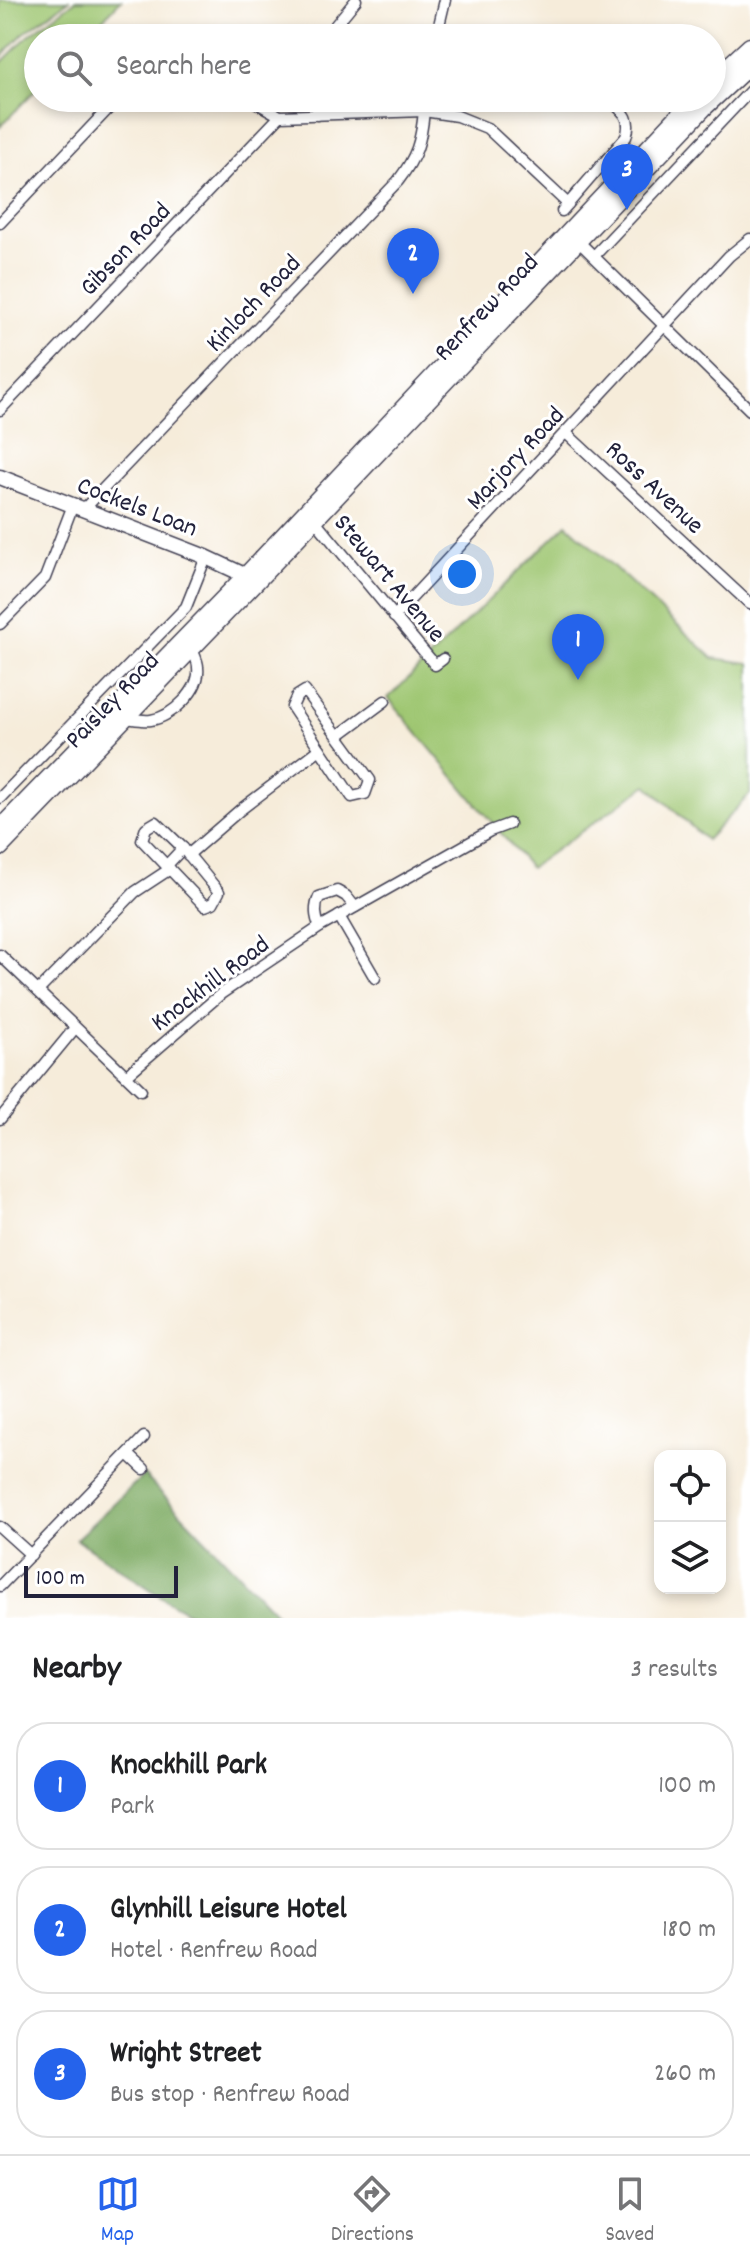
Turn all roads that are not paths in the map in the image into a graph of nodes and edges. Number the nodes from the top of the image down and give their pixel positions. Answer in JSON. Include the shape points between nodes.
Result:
{"nodes":[{"id":1,"x":356,"y":0,"type":"edge"},
{"id":2,"x":445,"y":0,"type":"edge"},
{"id":3,"x":336,"y":24,"type":"edge"},
{"id":4,"x":439,"y":24,"type":"edge"},
{"id":5,"x":750,"y":46,"type":"edge"},
{"id":6,"x":750,"y":65,"type":"edge"},
{"id":7,"x":726,"y":68,"type":"edge"},
{"id":8,"x":726,"y":87,"type":"edge"},
{"id":9,"x":750,"y":91,"type":"edge"},
{"id":10,"x":105,"y":112,"type":"edge"},
{"id":11,"x":273,"y":112,"type":"edge"},
{"id":12,"x":397,"y":112,"type":"edge"},
{"id":13,"x":424,"y":112,"type":"edge"},
{"id":14,"x":431,"y":112,"type":"edge"},
{"id":15,"x":623,"y":112,"type":"edge"},
{"id":16,"x":683,"y":112,"type":"edge"},
{"id":17,"x":700,"y":112,"type":"edge"},
{"id":18,"x":317,"y":115,"type":"joint"},
{"id":19,"x":280,"y":116,"type":"junction"},
{"id":20,"x":0,"y":223,"type":"edge"},
{"id":21,"x":574,"y":237,"type":"junction"},
{"id":22,"x":750,"y":239,"type":"edge"},
{"id":23,"x":594,"y":256,"type":"junction"},
{"id":24,"x":665,"y":327,"type":"junction"},
{"id":25,"x":0,"y":410,"type":"edge"},
{"id":26,"x":750,"y":410,"type":"edge"},
{"id":27,"x":566,"y":433,"type":"junction"},
{"id":28,"x":0,"y":477,"type":"edge"},
{"id":29,"x":78,"y":507,"type":"junction"},
{"id":30,"x":311,"y":515,"type":"junction"},
{"id":31,"x":206,"y":557,"type":"junction"},
{"id":32,"x":252,"y":578,"type":"junction"},
{"id":33,"x":750,"y":604,"type":"edge"},
{"id":34,"x":394,"y":617,"type":"junction"},
{"id":35,"x":0,"y":624,"type":"edge"},
{"id":36,"x":192,"y":649,"type":"junction"},
{"id":37,"x":443,"y":659,"type":"dead end"},
{"id":38,"x":385,"y":701,"type":"dead end"},
{"id":39,"x":126,"y":718,"type":"junction"},
{"id":40,"x":339,"y":736,"type":"junction"},
{"id":41,"x":320,"y":749,"type":"junction"},
{"id":42,"x":0,"y":798,"type":"edge"},
{"id":43,"x":509,"y":824,"type":"dead end"},
{"id":44,"x":0,"y":828,"type":"edge"},
{"id":45,"x":0,"y":848,"type":"edge"},
{"id":46,"x":187,"y":855,"type":"junction"},
{"id":47,"x":171,"y":870,"type":"junction"},
{"id":48,"x":355,"y":907,"type":"junction"},
{"id":49,"x":339,"y":916,"type":"junction"},
{"id":50,"x":320,"y":927,"type":"junction"},
{"id":51,"x":0,"y":955,"type":"edge"},
{"id":52,"x":375,"y":978,"type":"dead end"},
{"id":53,"x":38,"y":991,"type":"junction"},
{"id":54,"x":75,"y":1028,"type":"junction"},
{"id":55,"x":127,"y":1075,"type":"junction"},
{"id":56,"x":141,"y":1090,"type":"dead end"},
{"id":57,"x":0,"y":1119,"type":"edge"},
{"id":58,"x":144,"y":1437,"type":"dead end"},
{"id":59,"x":128,"y":1454,"type":"junction"},
{"id":60,"x":144,"y":1469,"type":"dead end"},
{"id":61,"x":0,"y":1527,"type":"edge"},
{"id":62,"x":31,"y":1555,"type":"junction"},
{"id":63,"x":0,"y":1586,"type":"edge"}],
"edges":[{"from":1,"to":3,"type":"street"},
{"from":2,"to":4,"type":"street"},
{"from":5,"to":7,"type":"main road"},
{"from":6,"to":8,"type":"main road","name":"Renfrew Road"},
{"from":9,"to":23,"type":"street"},
{"from":10,"to":20,"type":"street"},
{"from":11,"to":19,"type":"street"},
{"from":12,"to":18,"type":"street"},
{"from":13,"to":29,"type":"street","name":"Kinloch Road","via":[[420,144],[398,181]]},
{"from":14,"to":15,"type":"street","via":[[487,128],[565,208],[626,137],[628,117]]},
{"from":16,"to":21,"type":"main road","name":"Renfrew Road"},
{"from":17,"to":21,"type":"main road","name":"Renfrew Road"},
{"from":18,"to":19,"type":"street"},
{"from":19,"to":25,"type":"street","name":"Gibson Road"},
{"from":21,"to":23,"type":"street"},
{"from":21,"to":30,"type":"main road","name":"Renfrew Road"},
{"from":22,"to":24,"type":"street","name":"Marjory Road"},
{"from":23,"to":24,"type":"street"},
{"from":24,"to":26,"type":"street"},
{"from":24,"to":27,"type":"street","name":"Marjory Road"},
{"from":27,"to":33,"type":"street","name":"Ross Avenue"},
{"from":27,"to":34,"type":"street","name":"Marjory Road"},
{"from":28,"to":29,"type":"main road","name":"Cockels Loan"},
{"from":29,"to":31,"type":"main road","name":"Cockels Loan"},
{"from":29,"to":35,"type":"street","via":[[45,578]]},
{"from":30,"to":32,"type":"main road","name":"Renfrew Road"},
{"from":30,"to":34,"type":"street","name":"Stewart Avenue"},
{"from":31,"to":32,"type":"main road","name":"Cockels Loan"},
{"from":31,"to":42,"type":"street","name":"Paisley Road","via":[[186,607]]},
{"from":32,"to":36,"type":"main road","name":"Paisley Road"},
{"from":32,"to":44,"type":"main road","name":"Paisley Road"},
{"from":34,"to":37,"type":"street","name":"Stewart Avenue","via":[[435,665]]},
{"from":36,"to":39,"type":"main road","name":"Paisley Road"},
{"from":36,"to":39,"type":"street","via":[[198,677],[176,708],[150,720]]},
{"from":38,"to":40,"type":"street"},
{"from":39,"to":45,"type":"main road","name":"Paisley Road"},
{"from":40,"to":41,"type":"street"},
{"from":40,"to":41,"type":"street","via":[[305,691],[297,696],[292,707]]},
{"from":40,"to":41,"type":"street","via":[[370,780],[365,794],[352,797]]},
{"from":41,"to":46,"type":"street"},
{"from":43,"to":48,"type":"street","name":"Knockhill Road"},
{"from":46,"to":47,"type":"street"},
{"from":46,"to":47,"type":"street","via":[[156,822],[146,828],[142,840]]},
{"from":46,"to":47,"type":"street","via":[[219,892],[213,903],[205,906]]},
{"from":47,"to":53,"type":"street","via":[[135,892]]},
{"from":48,"to":49,"type":"street","name":"Knockhill Road"},
{"from":48,"to":50,"type":"street","via":[[337,891],[319,897],[315,918]]},
{"from":49,"to":50,"type":"street","name":"Knockhill Road"},
{"from":49,"to":52,"type":"street"},
{"from":50,"to":55,"type":"street","name":"Knockhill Road","via":[[222,993]]},
{"from":51,"to":53,"type":"street"},
{"from":53,"to":54,"type":"street"},
{"from":54,"to":55,"type":"street"},
{"from":54,"to":57,"type":"street"},
{"from":55,"to":56,"type":"street"},
{"from":58,"to":59,"type":"street"},
{"from":59,"to":60,"type":"street"},
{"from":59,"to":62,"type":"street"},
{"from":61,"to":62,"type":"street"},
{"from":62,"to":63,"type":"street"}]}
